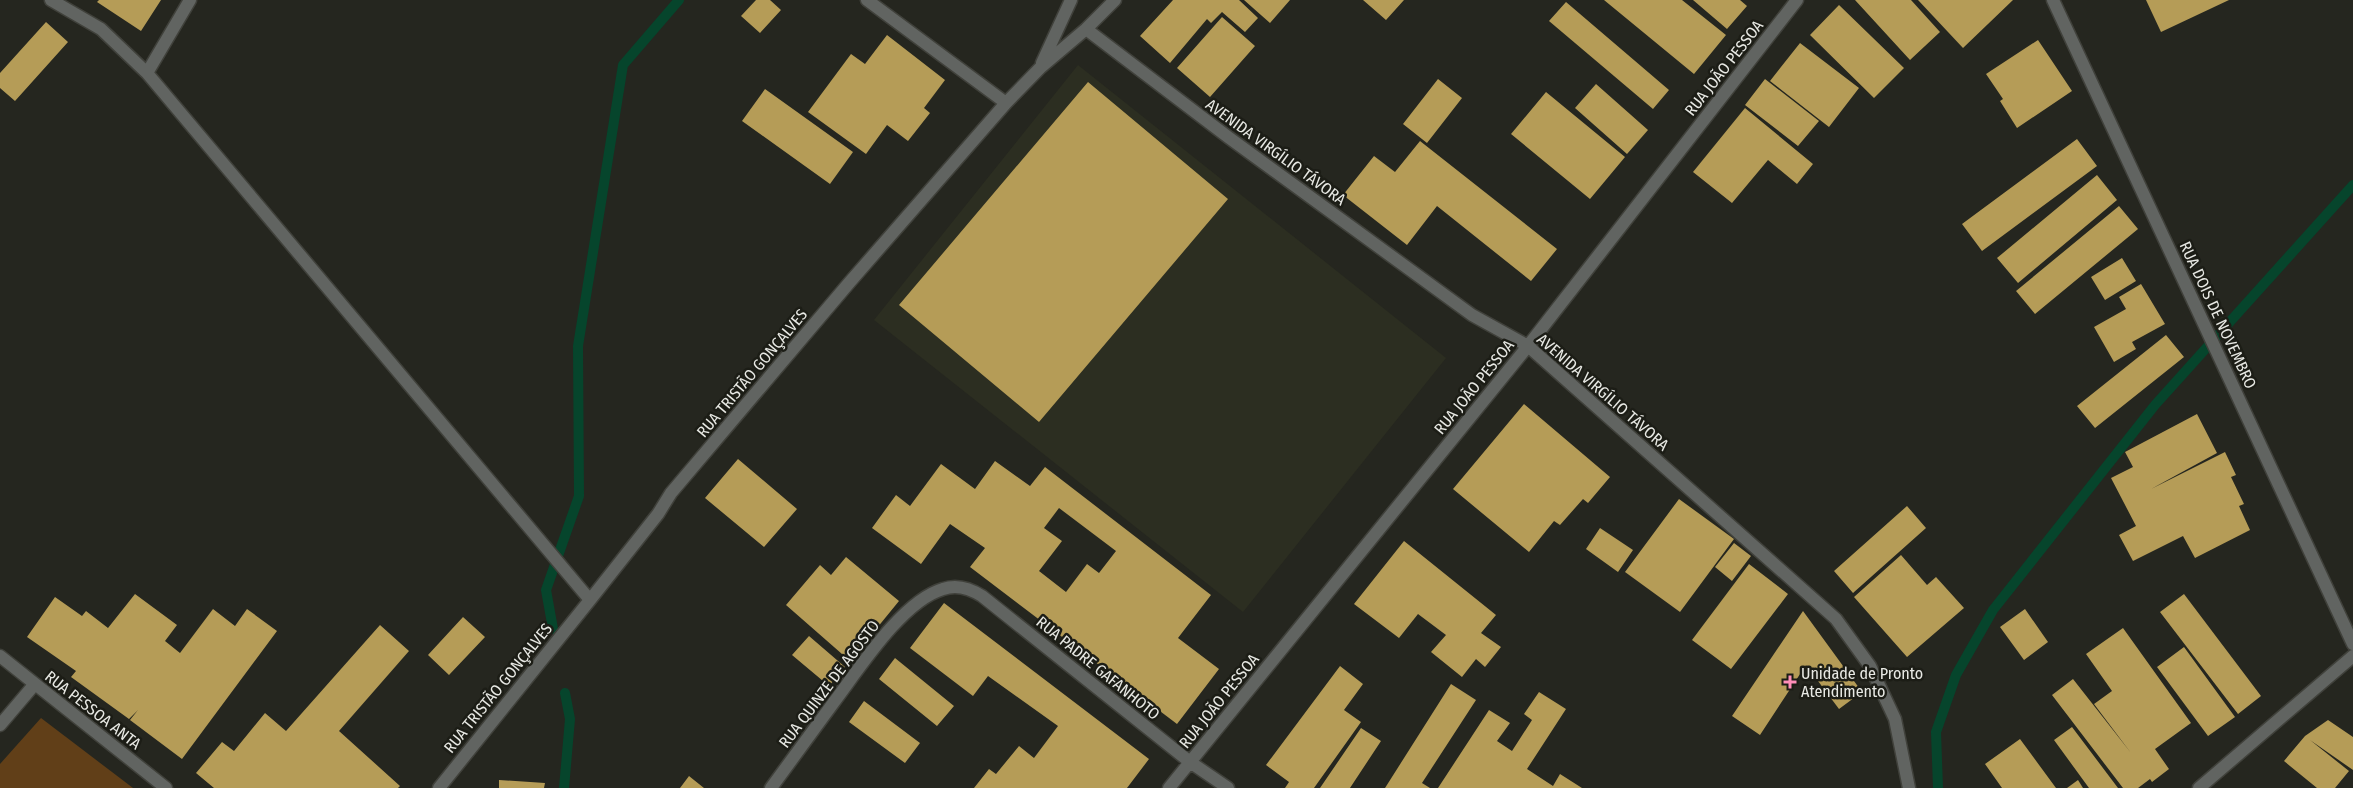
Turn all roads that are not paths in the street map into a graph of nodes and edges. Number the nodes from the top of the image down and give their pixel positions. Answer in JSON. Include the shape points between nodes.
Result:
{"nodes":[{"id":1,"x":51,"y":0,"type":"edge"},
{"id":2,"x":190,"y":0,"type":"edge"},
{"id":3,"x":867,"y":0,"type":"edge"},
{"id":4,"x":1071,"y":0,"type":"edge"},
{"id":5,"x":1114,"y":0,"type":"edge"},
{"id":6,"x":1797,"y":0,"type":"edge"},
{"id":7,"x":2052,"y":0,"type":"edge"},
{"id":8,"x":1086,"y":29,"type":"junction"},
{"id":9,"x":1040,"y":68,"type":"junction"},
{"id":10,"x":147,"y":73,"type":"junction"},
{"id":11,"x":1006,"y":103,"type":"junction"},
{"id":12,"x":1528,"y":346,"type":"junction"},
{"id":13,"x":943,"y":588,"type":"joint"},
{"id":14,"x":590,"y":600,"type":"junction"},
{"id":15,"x":2353,"y":644,"type":"edge"},
{"id":16,"x":0,"y":656,"type":"edge"},
{"id":17,"x":2353,"y":656,"type":"edge"},
{"id":18,"x":34,"y":684,"type":"junction"},
{"id":19,"x":0,"y":725,"type":"edge"},
{"id":20,"x":1190,"y":762,"type":"junction"},
{"id":21,"x":166,"y":788,"type":"edge"},
{"id":22,"x":439,"y":788,"type":"edge"},
{"id":23,"x":771,"y":788,"type":"edge"},
{"id":24,"x":1169,"y":788,"type":"edge"},
{"id":25,"x":1228,"y":788,"type":"edge"},
{"id":26,"x":1909,"y":788,"type":"edge"},
{"id":27,"x":2199,"y":788,"type":"edge"}],
"edges":[{"from":1,"to":10,"type":"street","via":[[100,29]]},
{"from":2,"to":10,"type":"street"},
{"from":3,"to":11,"type":"street"},
{"from":4,"to":9,"type":"street"},
{"from":5,"to":8,"type":"street","name":"RUA TRISTÃO GONÇALVES"},
{"from":6,"to":12,"type":"street","name":"RUA JOÃO PESSOA"},
{"from":7,"to":15,"type":"street","name":"RUA DOIS DE NOVEMBRO"},
{"from":8,"to":9,"type":"street","name":"RUA TRISTÃO GONÇALVES"},
{"from":8,"to":12,"type":"street","name":"AVENIDA VIRGÍLIO TÁVORA","via":[[1228,138],[1472,315]]},
{"from":9,"to":11,"type":"street","name":"RUA TRISTÃO GONÇALVES"},
{"from":10,"to":14,"type":"street"},
{"from":11,"to":14,"type":"street","name":"RUA TRISTÃO GONÇALVES","via":[[671,494]]},
{"from":12,"to":20,"type":"street","name":"RUA JOÃO PESSOA"},
{"from":12,"to":26,"type":"street","name":"AVENIDA VIRGÍLIO TÁVORA","via":[[1836,619],[1870,666],[1895,719]]},
{"from":13,"to":20,"type":"street","name":"RUA PADRE GAFANHOTO","via":[[971,589],[982,596]]},
{"from":13,"to":23,"type":"street","name":"RUA QUINZE DE AGOSTO","via":[[922,599],[879,642]]},
{"from":14,"to":22,"type":"street","name":"RUA TRISTÃO GONÇALVES"},
{"from":16,"to":18,"type":"street","name":"RUA PESSOA ANTA"},
{"from":17,"to":27,"type":"street"},
{"from":18,"to":19,"type":"street"},
{"from":18,"to":21,"type":"street","name":"RUA PESSOA ANTA"},
{"from":20,"to":24,"type":"street","name":"RUA JOÃO PESSOA"},
{"from":20,"to":25,"type":"street","name":"RUA PADRE GAFANHOTO"}]}
